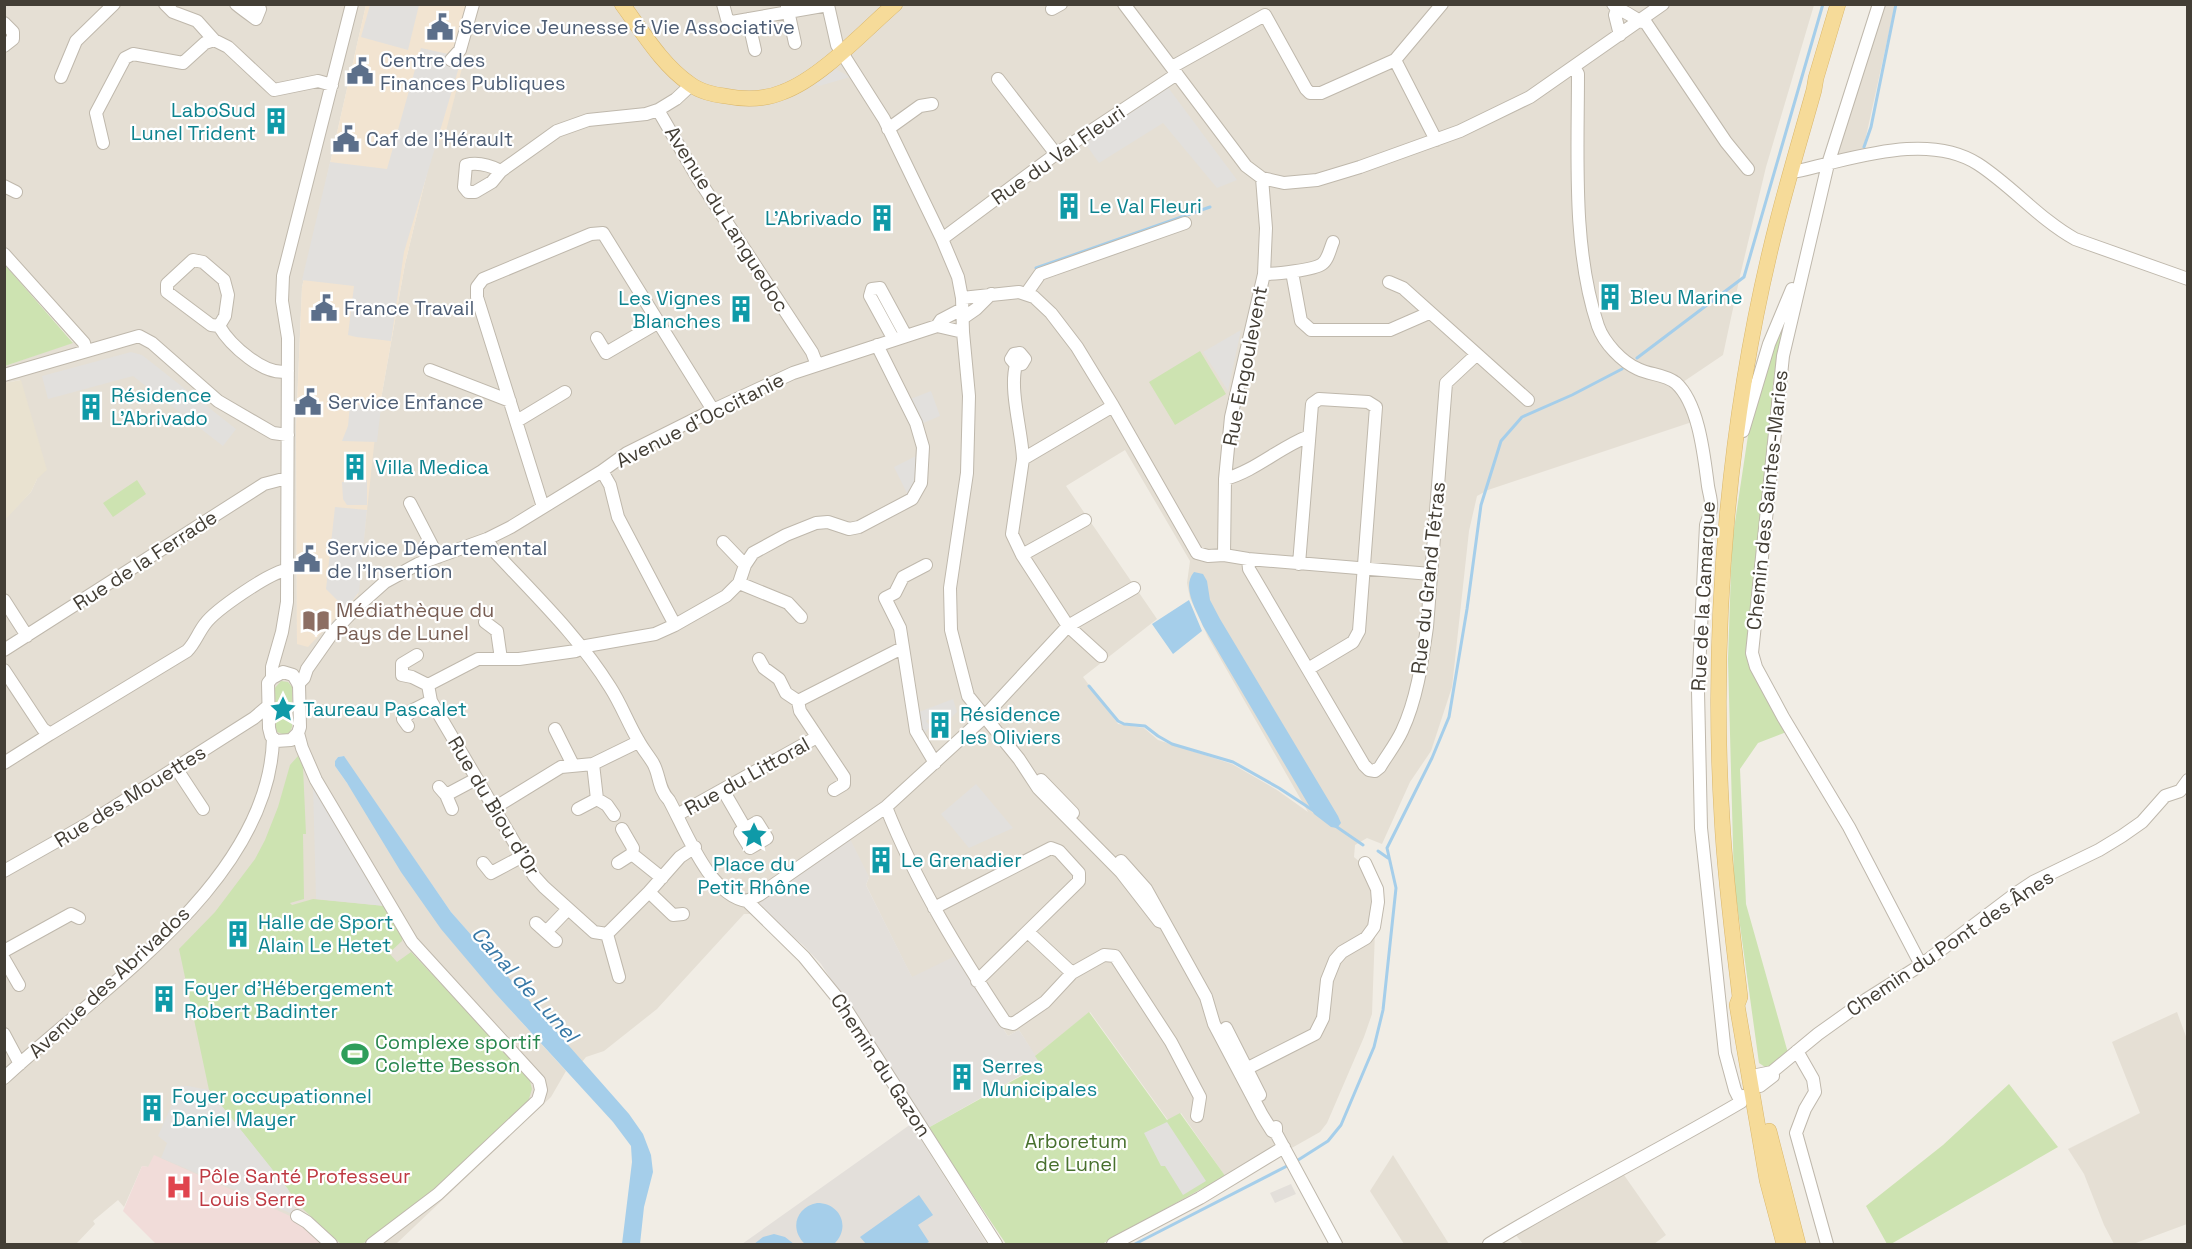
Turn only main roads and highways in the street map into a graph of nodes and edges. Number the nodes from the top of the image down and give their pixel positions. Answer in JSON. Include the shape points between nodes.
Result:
{"nodes":[{"id":1,"x":622,"y":4,"type":"edge"},
{"id":2,"x":895,"y":4,"type":"edge"},
{"id":3,"x":1838,"y":4,"type":"edge"},
{"id":4,"x":1847,"y":4,"type":"edge"},
{"id":5,"x":1814,"y":90,"type":"junction"},
{"id":6,"x":1756,"y":1088,"type":"junction"},
{"id":7,"x":1784,"y":1245,"type":"edge"},
{"id":8,"x":1798,"y":1245,"type":"edge"}],
"edges":[{"from":1,"to":2,"type":"main road","via":[[667,64],[691,85],[716,95],[752,99],[773,96],[804,81]]},
{"from":3,"to":5,"type":"main road"},
{"from":4,"to":5,"type":"main road","via":[[1822,79]]},
{"from":5,"to":6,"type":"main road","via":[[1777,221],[1752,339],[1726,530],[1719,692],[1722,818],[1740,997],[1745,1001]]},
{"from":6,"to":7,"type":"main road","via":[[1767,1180]]},
{"from":6,"to":8,"type":"main road"}]}
